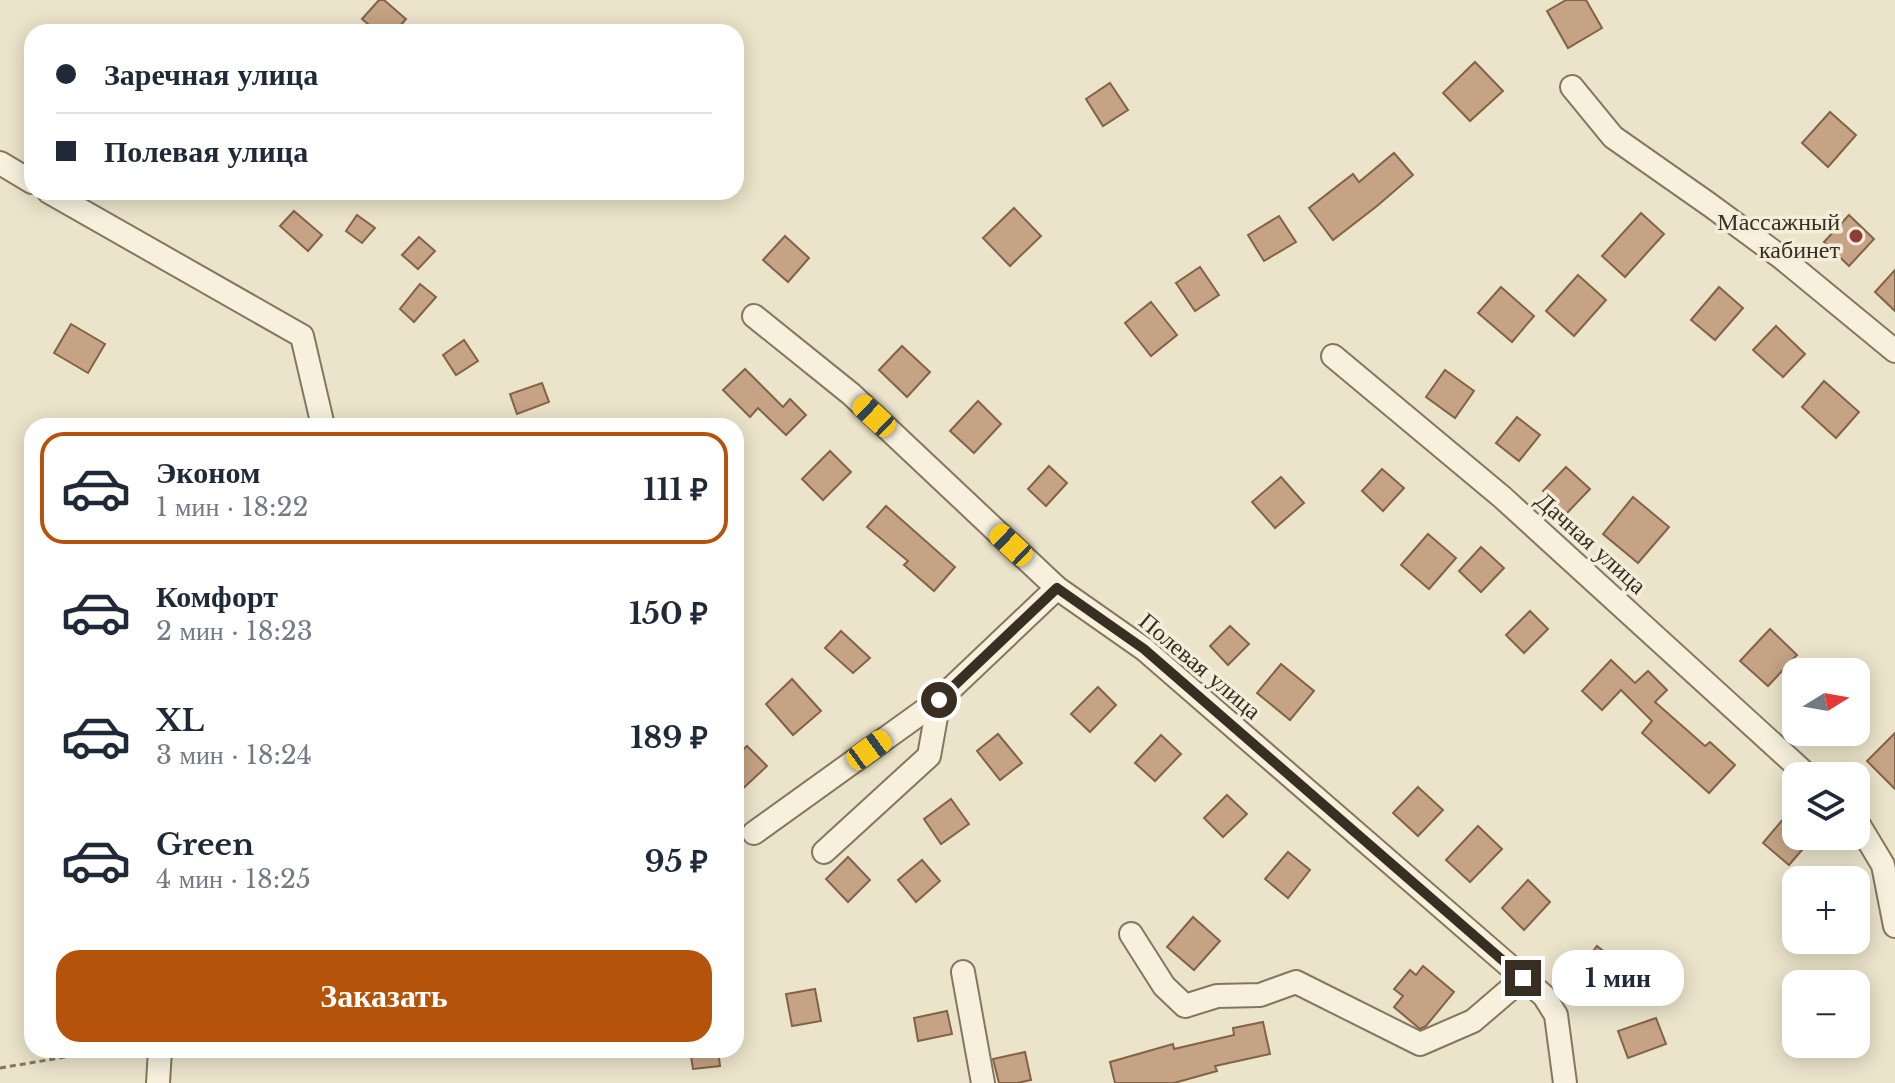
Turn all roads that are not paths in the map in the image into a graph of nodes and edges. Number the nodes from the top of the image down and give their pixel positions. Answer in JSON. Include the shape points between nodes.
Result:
{"nodes":[{"id":1,"x":1572,"y":87,"type":"dead end"},
{"id":2,"x":0,"y":163,"type":"edge"},
{"id":3,"x":24,"y":177,"type":"edge"},
{"id":4,"x":63,"y":200,"type":"edge"},
{"id":5,"x":754,"y":316,"type":"dead end"},
{"id":6,"x":1895,"y":351,"type":"edge"},
{"id":7,"x":1333,"y":356,"type":"dead end"},
{"id":8,"x":321,"y":418,"type":"edge"},
{"id":9,"x":1057,"y":588,"type":"junction"},
{"id":10,"x":939,"y":700,"type":"junction"},
{"id":11,"x":1793,"y":762,"type":"edge"},
{"id":12,"x":754,"y":833,"type":"dead end"},
{"id":13,"x":1870,"y":843,"type":"edge"},
{"id":14,"x":824,"y":852,"type":"dead end"},
{"id":15,"x":1895,"y":926,"type":"edge"},
{"id":16,"x":1131,"y":934,"type":"dead end"},
{"id":17,"x":963,"y":972,"type":"dead end"},
{"id":18,"x":1523,"y":978,"type":"junction"},
{"id":19,"x":160,"y":1058,"type":"edge"},
{"id":20,"x":158,"y":1083,"type":"edge"},
{"id":21,"x":983,"y":1083,"type":"edge"},
{"id":22,"x":1565,"y":1083,"type":"edge"}],
"edges":[{"from":1,"to":6,"type":"street","via":[[1613,137],[1782,258]]},
{"from":2,"to":3,"type":"street"},
{"from":4,"to":8,"type":"street","via":[[302,336]]},
{"from":5,"to":9,"type":"street","name":"Полевая улица","via":[[851,394]]},
{"from":7,"to":11,"type":"street","name":"Дачная улица","via":[[1502,497]]},
{"from":9,"to":10,"type":"street"},
{"from":9,"to":18,"type":"street","name":"Полевая улица","via":[[1144,649]]},
{"from":10,"to":12,"type":"street"},
{"from":10,"to":14,"type":"street","via":[[929,756]]},
{"from":13,"to":15,"type":"street","via":[[1883,865]]},
{"from":16,"to":18,"type":"street","via":[[1164,986],[1185,1006],[1217,996],[1260,995],[1296,982],[1420,1044],[1473,1021]]},
{"from":17,"to":21,"type":"street"},
{"from":18,"to":22,"type":"street","name":"Полевая улица","via":[[1556,1015]]},
{"from":19,"to":20,"type":"street"}]}
